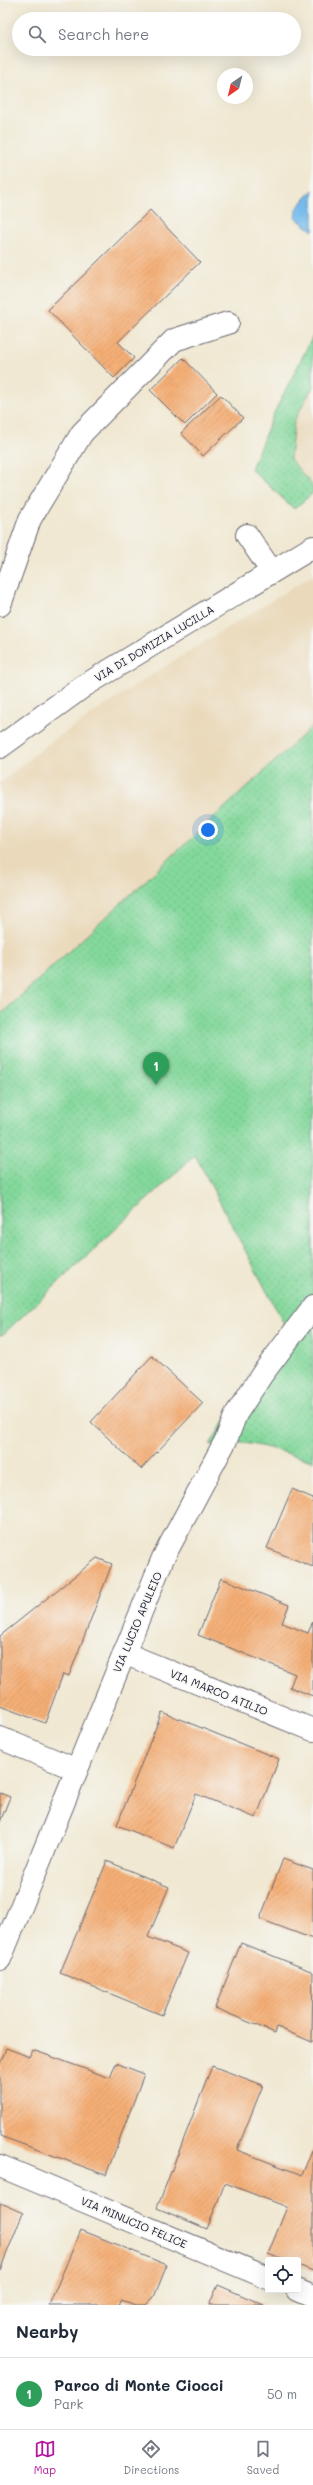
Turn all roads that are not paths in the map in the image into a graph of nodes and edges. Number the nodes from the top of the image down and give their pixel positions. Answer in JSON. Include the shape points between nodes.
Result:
{"nodes":[{"id":1,"x":228,"y":323,"type":"dead end"},
{"id":2,"x":247,"y":535,"type":"dead end"},
{"id":3,"x":313,"y":547,"type":"edge"},
{"id":4,"x":272,"y":572,"type":"junction"},
{"id":5,"x":0,"y":605,"type":"edge"},
{"id":6,"x":0,"y":747,"type":"edge"},
{"id":7,"x":313,"y":1307,"type":"edge"},
{"id":8,"x":124,"y":1653,"type":"junction"},
{"id":9,"x":313,"y":1730,"type":"edge"},
{"id":10,"x":0,"y":1738,"type":"edge"},
{"id":11,"x":75,"y":1770,"type":"junction"},
{"id":12,"x":0,"y":1959,"type":"edge"},
{"id":13,"x":0,"y":2166,"type":"edge"},
{"id":14,"x":265,"y":2277,"type":"edge"},
{"id":15,"x":301,"y":2292,"type":"edge"},
{"id":16,"x":313,"y":2297,"type":"edge"}],
"edges":[{"from":1,"to":5,"type":"street","via":[[174,340],[82,434],[30,519]]},
{"from":2,"to":4,"type":"street"},
{"from":3,"to":4,"type":"street","name":"VIA DI DOMIZIA LUCILLA"},
{"from":4,"to":6,"type":"street","name":"VIA DI DOMIZIA LUCILLA","via":[[84,686]]},
{"from":7,"to":8,"type":"street","name":"VIA LUCIO APULEIO","via":[[263,1373],[236,1414],[226,1440],[163,1558]]},
{"from":8,"to":9,"type":"street","name":"VIA MARCO ATILIO"},
{"from":8,"to":11,"type":"street","name":"VIA LUCIO APULEIO"},
{"from":10,"to":11,"type":"street"},
{"from":11,"to":12,"type":"street","name":"VIA LUCIO APULEIO"},
{"from":13,"to":14,"type":"street","name":"VIA MINUCIO FELICE"},
{"from":15,"to":16,"type":"street"}]}
